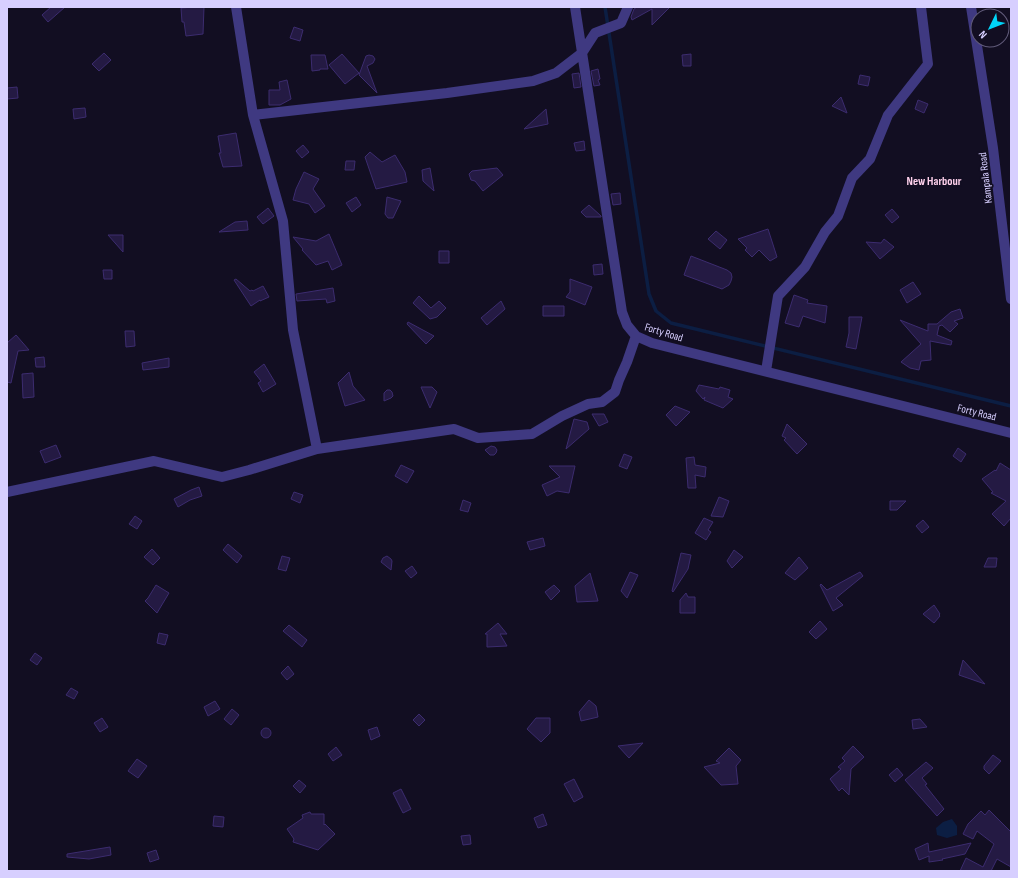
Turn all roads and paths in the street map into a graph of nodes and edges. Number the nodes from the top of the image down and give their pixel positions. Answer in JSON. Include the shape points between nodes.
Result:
{"nodes":[{"id":1,"x":236,"y":7,"type":"edge"},
{"id":2,"x":575,"y":7,"type":"edge"},
{"id":3,"x":628,"y":7,"type":"edge"},
{"id":4,"x":921,"y":7,"type":"edge"},
{"id":5,"x":971,"y":7,"type":"edge"},
{"id":6,"x":582,"y":53,"type":"junction"},
{"id":7,"x":253,"y":115,"type":"junction"},
{"id":8,"x":1011,"y":299,"type":"edge"},
{"id":9,"x":636,"y":336,"type":"junction"},
{"id":10,"x":766,"y":371,"type":"junction"},
{"id":11,"x":1011,"y":433,"type":"edge"},
{"id":12,"x":317,"y":449,"type":"junction"},
{"id":13,"x":7,"y":492,"type":"edge"}],
"edges":[{"from":1,"to":7,"type":"street"},
{"from":2,"to":6,"type":"street","name":"Forty Road"},
{"from":3,"to":6,"type":"street","via":[[621,24],[595,33]]},
{"from":4,"to":10,"type":"street","via":[[928,64],[888,115],[870,158],[852,178],[838,216],[825,232],[805,267],[778,296]]},
{"from":5,"to":8,"type":"street","name":"Kampala Road","via":[[993,148]]},
{"from":6,"to":7,"type":"street","via":[[556,73],[533,81],[447,94]]},
{"from":6,"to":9,"type":"street","name":"Forty Road","via":[[622,312],[627,325]]},
{"from":7,"to":12,"type":"street","via":[[283,221],[293,330]]},
{"from":9,"to":10,"type":"street","name":"Forty Road","via":[[652,343]]},
{"from":9,"to":12,"type":"street","via":[[615,392],[602,402],[588,404],[532,434],[478,438],[454,429]]},
{"from":10,"to":11,"type":"street","name":"Forty Road"},
{"from":12,"to":13,"type":"street","via":[[222,477],[154,461]]}]}
